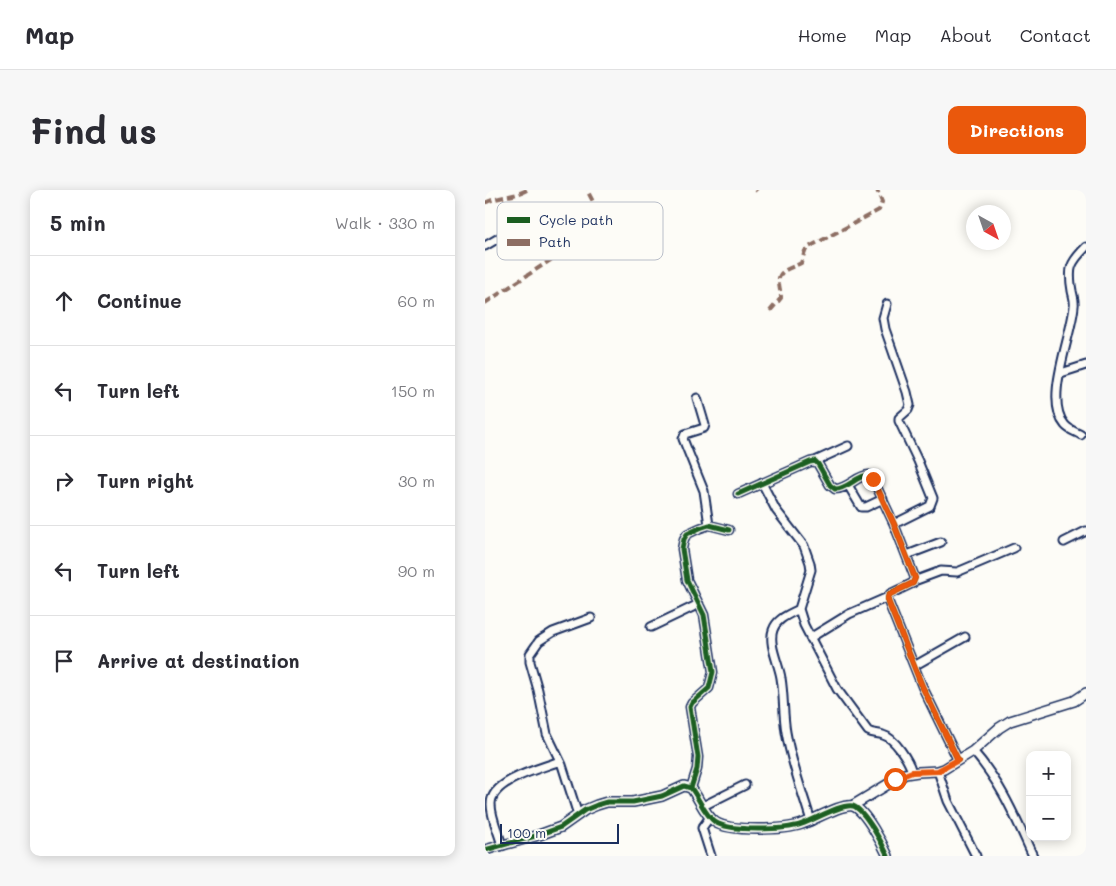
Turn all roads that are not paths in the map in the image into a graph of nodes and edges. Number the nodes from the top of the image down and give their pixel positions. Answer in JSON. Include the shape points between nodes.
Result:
{"nodes":[{"id":1,"x":497,"y":239,"type":"edge"},
{"id":2,"x":485,"y":246,"type":"edge"},
{"id":3,"x":1086,"y":247,"type":"edge"},
{"id":4,"x":887,"y":304,"type":"dead end"},
{"id":5,"x":1086,"y":365,"type":"edge"},
{"id":6,"x":1061,"y":373,"type":"junction"},
{"id":7,"x":697,"y":398,"type":"dead end"},
{"id":8,"x":1081,"y":435,"type":"dead end"},
{"id":9,"x":848,"y":446,"type":"dead end"},
{"id":10,"x":815,"y":462,"type":"junction"},
{"id":11,"x":762,"y":483,"type":"junction"},
{"id":12,"x":848,"y":485,"type":"junction"},
{"id":13,"x":738,"y":494,"type":"dead end"},
{"id":14,"x":883,"y":499,"type":"junction"},
{"id":15,"x":894,"y":524,"type":"junction"},
{"id":16,"x":709,"y":525,"type":"junction"},
{"id":17,"x":729,"y":530,"type":"dead end"},
{"id":18,"x":1086,"y":531,"type":"edge"},
{"id":19,"x":941,"y":542,"type":"dead end"},
{"id":20,"x":1064,"y":542,"type":"dead end"},
{"id":21,"x":1015,"y":548,"type":"dead end"},
{"id":22,"x":907,"y":555,"type":"junction"},
{"id":23,"x":914,"y":581,"type":"junction"},
{"id":24,"x":888,"y":597,"type":"junction"},
{"id":25,"x":699,"y":604,"type":"junction"},
{"id":26,"x":799,"y":609,"type":"junction"},
{"id":27,"x":591,"y":618,"type":"dead end"},
{"id":28,"x":651,"y":627,"type":"dead end"},
{"id":29,"x":965,"y":637,"type":"dead end"},
{"id":30,"x":810,"y":638,"type":"junction"},
{"id":31,"x":914,"y":666,"type":"junction"},
{"id":32,"x":1086,"y":693,"type":"edge"},
{"id":33,"x":973,"y":751,"type":"junction"},
{"id":34,"x":958,"y":760,"type":"junction"},
{"id":35,"x":560,"y":761,"type":"junction"},
{"id":36,"x":938,"y":771,"type":"junction"},
{"id":37,"x":912,"y":772,"type":"junction"},
{"id":38,"x":745,"y":785,"type":"dead end"},
{"id":39,"x":691,"y":788,"type":"junction"},
{"id":40,"x":703,"y":806,"type":"junction"},
{"id":41,"x":852,"y":806,"type":"junction"},
{"id":42,"x":578,"y":815,"type":"junction"},
{"id":43,"x":709,"y":816,"type":"junction"},
{"id":44,"x":811,"y":820,"type":"junction"},
{"id":45,"x":503,"y":846,"type":"junction"},
{"id":46,"x":485,"y":850,"type":"edge"},
{"id":47,"x":711,"y":856,"type":"edge"},
{"id":48,"x":888,"y":856,"type":"edge"},
{"id":49,"x":976,"y":856,"type":"edge"},
{"id":50,"x":1033,"y":856,"type":"edge"}],
"edges":[{"from":1,"to":2,"type":"street"},
{"from":3,"to":6,"type":"street","via":[[1070,267],[1074,307]]},
{"from":4,"to":15,"type":"street","via":[[883,318],[885,329],[910,404],[899,421],[933,498],[930,506]]},
{"from":5,"to":6,"type":"street"},
{"from":6,"to":8,"type":"street","via":[[1057,389],[1062,420],[1068,428]]},
{"from":7,"to":16,"type":"street","via":[[704,428],[685,434],[683,440],[704,491]]},
{"from":9,"to":10,"type":"street"},
{"from":10,"to":11,"type":"street"},
{"from":10,"to":12,"type":"street","via":[[835,489]]},
{"from":11,"to":13,"type":"street"},
{"from":11,"to":26,"type":"street","via":[[776,510],[804,546],[810,562],[811,570]]},
{"from":12,"to":14,"type":"street","via":[[861,507]]},
{"from":12,"to":14,"type":"street","via":[[869,475]]},
{"from":14,"to":15,"type":"street"},
{"from":15,"to":22,"type":"street"},
{"from":16,"to":17,"type":"street"},
{"from":16,"to":25,"type":"street","via":[[687,534],[684,540],[687,580]]},
{"from":18,"to":20,"type":"street"},
{"from":19,"to":22,"type":"street"},
{"from":21,"to":23,"type":"street","via":[[957,572],[941,571]]},
{"from":22,"to":23,"type":"street"},
{"from":23,"to":24,"type":"street"},
{"from":24,"to":30,"type":"street","via":[[849,614]]},
{"from":24,"to":31,"type":"street"},
{"from":25,"to":28,"type":"street"},
{"from":25,"to":39,"type":"street","via":[[707,625],[713,672],[709,688],[690,707],[698,757]]},
{"from":26,"to":30,"type":"street"},
{"from":26,"to":44,"type":"street","via":[[776,624],[772,639],[781,678],[790,754]]},
{"from":27,"to":35,"type":"street","via":[[545,636],[530,654],[546,727]]},
{"from":29,"to":31,"type":"street"},
{"from":30,"to":37,"type":"street","via":[[837,689],[868,731],[891,740],[906,758]]},
{"from":31,"to":34,"type":"street"},
{"from":32,"to":33,"type":"street","via":[[1074,701],[1010,721]]},
{"from":33,"to":34,"type":"street"},
{"from":33,"to":50,"type":"street","via":[[1008,800]]},
{"from":34,"to":36,"type":"street"},
{"from":35,"to":42,"type":"street"},
{"from":35,"to":45,"type":"street","via":[[508,781],[494,794],[491,803]]},
{"from":36,"to":37,"type":"street"},
{"from":36,"to":49,"type":"street","via":[[948,801]]},
{"from":37,"to":41,"type":"street"},
{"from":38,"to":40,"type":"street"},
{"from":39,"to":40,"type":"street"},
{"from":39,"to":42,"type":"street","via":[[684,786],[662,796],[633,802],[607,802]]},
{"from":40,"to":43,"type":"street"},
{"from":41,"to":44,"type":"street"},
{"from":41,"to":48,"type":"street","via":[[865,816]]},
{"from":42,"to":45,"type":"street","via":[[556,829]]},
{"from":43,"to":44,"type":"street","via":[[726,827],[750,829],[789,827]]},
{"from":43,"to":47,"type":"street","via":[[702,828]]},
{"from":45,"to":46,"type":"street"}]}
